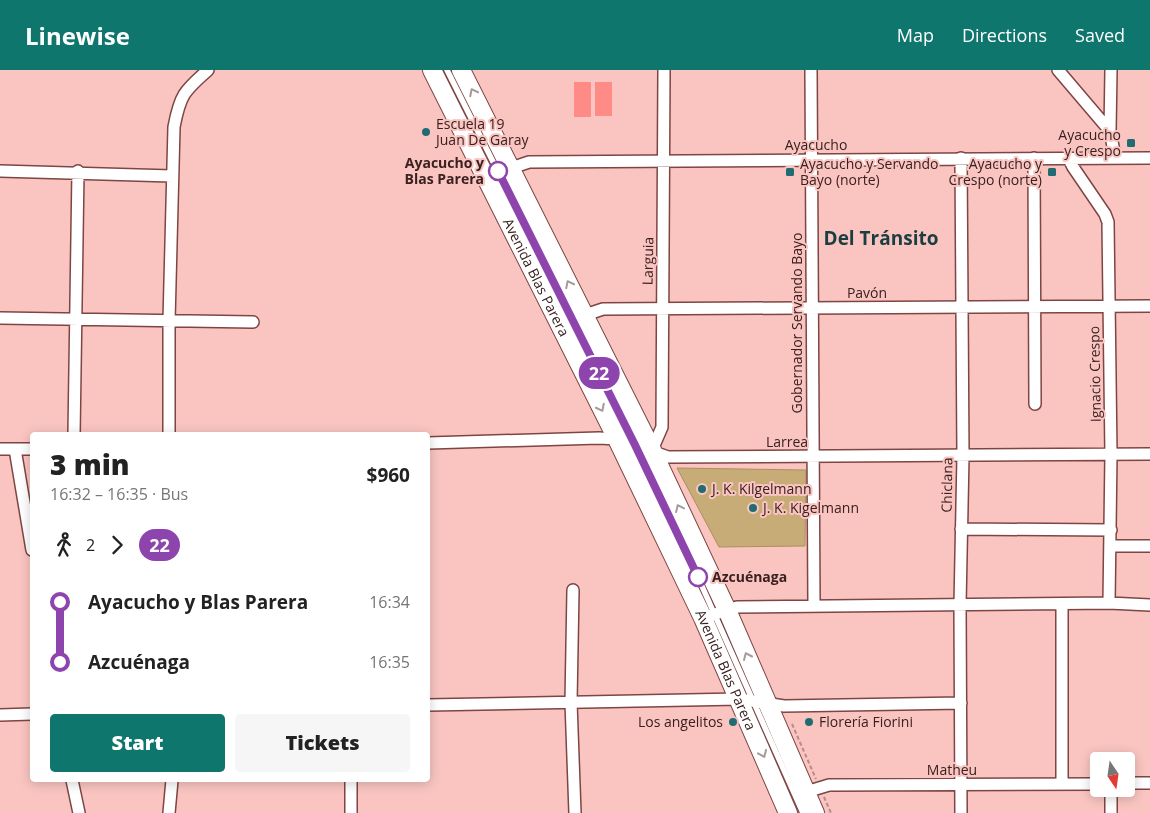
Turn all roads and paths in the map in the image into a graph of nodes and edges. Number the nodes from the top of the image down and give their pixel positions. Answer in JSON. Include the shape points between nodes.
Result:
{"nodes":[{"id":1,"x":208,"y":70,"type":"edge"},
{"id":2,"x":432,"y":70,"type":"edge"},
{"id":3,"x":446,"y":70,"type":"edge"},
{"id":4,"x":461,"y":70,"type":"edge"},
{"id":5,"x":664,"y":70,"type":"edge"},
{"id":6,"x":810,"y":70,"type":"edge"},
{"id":7,"x":1058,"y":70,"type":"edge"},
{"id":8,"x":1110,"y":70,"type":"edge"},
{"id":9,"x":1110,"y":131,"type":"junction"},
{"id":10,"x":1068,"y":157,"type":"junction"},
{"id":11,"x":1115,"y":157,"type":"junction"},
{"id":12,"x":961,"y":158,"type":"junction"},
{"id":13,"x":1034,"y":158,"type":"junction"},
{"id":14,"x":1150,"y":158,"type":"edge"},
{"id":15,"x":664,"y":160,"type":"junction"},
{"id":16,"x":810,"y":160,"type":"junction"},
{"id":17,"x":0,"y":170,"type":"edge"},
{"id":18,"x":78,"y":171,"type":"junction"},
{"id":19,"x":498,"y":172,"type":"junction"},
{"id":20,"x":172,"y":176,"type":"junction"},
{"id":21,"x":1150,"y":306,"type":"edge"},
{"id":22,"x":1033,"y":307,"type":"junction"},
{"id":23,"x":1110,"y":307,"type":"junction"},
{"id":24,"x":812,"y":308,"type":"junction"},
{"id":25,"x":961,"y":308,"type":"junction"},
{"id":26,"x":663,"y":310,"type":"junction"},
{"id":27,"x":584,"y":315,"type":"junction"},
{"id":28,"x":0,"y":318,"type":"edge"},
{"id":29,"x":76,"y":319,"type":"junction"},
{"id":30,"x":169,"y":321,"type":"junction"},
{"id":31,"x":252,"y":322,"type":"dead end"},
{"id":32,"x":1035,"y":404,"type":"dead end"},
{"id":33,"x":74,"y":432,"type":"edge"},
{"id":34,"x":170,"y":432,"type":"edge"},
{"id":35,"x":617,"y":440,"type":"junction"},
{"id":36,"x":430,"y":443,"type":"edge"},
{"id":37,"x":635,"y":445,"type":"junction"},
{"id":38,"x":0,"y":449,"type":"edge"},
{"id":39,"x":15,"y":449,"type":"junction"},
{"id":40,"x":30,"y":449,"type":"edge"},
{"id":41,"x":652,"y":450,"type":"junction"},
{"id":42,"x":1111,"y":454,"type":"junction"},
{"id":43,"x":1150,"y":454,"type":"edge"},
{"id":44,"x":963,"y":456,"type":"junction"},
{"id":45,"x":812,"y":457,"type":"junction"},
{"id":46,"x":961,"y":529,"type":"junction"},
{"id":47,"x":1111,"y":530,"type":"junction"},
{"id":48,"x":30,"y":538,"type":"edge"},
{"id":49,"x":1111,"y":546,"type":"junction"},
{"id":50,"x":1150,"y":546,"type":"edge"},
{"id":51,"x":573,"y":590,"type":"dead end"},
{"id":52,"x":1109,"y":603,"type":"junction"},
{"id":53,"x":1062,"y":604,"type":"junction"},
{"id":54,"x":960,"y":605,"type":"junction"},
{"id":55,"x":1150,"y":605,"type":"edge"},
{"id":56,"x":814,"y":606,"type":"junction"},
{"id":57,"x":714,"y":614,"type":"junction"},
{"id":58,"x":571,"y":702,"type":"junction"},
{"id":59,"x":754,"y":702,"type":"junction"},
{"id":60,"x":961,"y":703,"type":"junction"},
{"id":61,"x":430,"y":706,"type":"edge"},
{"id":62,"x":30,"y":714,"type":"edge"},
{"id":63,"x":0,"y":715,"type":"edge"},
{"id":64,"x":72,"y":782,"type":"edge"},
{"id":65,"x":172,"y":782,"type":"edge"},
{"id":66,"x":351,"y":782,"type":"edge"},
{"id":67,"x":1135,"y":783,"type":"edge"},
{"id":68,"x":1150,"y":783,"type":"edge"},
{"id":69,"x":1062,"y":784,"type":"junction"},
{"id":70,"x":1090,"y":784,"type":"edge"},
{"id":71,"x":961,"y":785,"type":"junction"},
{"id":72,"x":806,"y":792,"type":"junction"},
{"id":73,"x":1111,"y":798,"type":"edge"},
{"id":74,"x":79,"y":813,"type":"edge"},
{"id":75,"x":169,"y":813,"type":"edge"},
{"id":76,"x":351,"y":813,"type":"edge"},
{"id":77,"x":575,"y":813,"type":"edge"},
{"id":78,"x":788,"y":813,"type":"edge"},
{"id":79,"x":803,"y":813,"type":"edge"},
{"id":80,"x":815,"y":813,"type":"edge"},
{"id":81,"x":961,"y":813,"type":"edge"},
{"id":82,"x":1111,"y":813,"type":"edge"}],
"edges":[{"from":1,"to":20,"type":"street","via":[[189,86],[179,101],[174,127]]},
{"from":2,"to":19,"type":"main road","name":"Avenida Blas Parera"},
{"from":3,"to":19,"type":"lane"},
{"from":19,"to":4,"type":"main road","name":"Avenida Blas Parera","one_way":true},
{"from":5,"to":15,"type":"street","name":"Larguia"},
{"from":6,"to":16,"type":"street","name":"Gobernador Servando Bayo"},
{"from":7,"to":9,"type":"street"},
{"from":8,"to":9,"type":"street"},
{"from":9,"to":11,"type":"street"},
{"from":10,"to":11,"type":"street","name":"Ayacucho"},
{"from":10,"to":13,"type":"street","name":"Ayacucho"},
{"from":10,"to":23,"type":"street","name":"Ignacio Crespo","via":[[1108,222]]},
{"from":11,"to":14,"type":"street","name":"Ayacucho"},
{"from":12,"to":13,"type":"street","name":"Ayacucho"},
{"from":12,"to":16,"type":"street","name":"Ayacucho"},
{"from":12,"to":25,"type":"street","name":"Chiclana"},
{"from":13,"to":22,"type":"street"},
{"from":15,"to":16,"type":"street","name":"Ayacucho"},
{"from":15,"to":19,"type":"street","name":"Ayacucho","via":[[529,162]]},
{"from":15,"to":26,"type":"street","name":"Larguia"},
{"from":16,"to":24,"type":"street","name":"Gobernador Servando Bayo"},
{"from":17,"to":18,"type":"street"},
{"from":18,"to":20,"type":"street"},
{"from":18,"to":29,"type":"street"},
{"from":27,"to":19,"type":"main road","name":"Avenida Blas Parera","one_way":true},
{"from":19,"to":35,"type":"main road","name":"Avenida Blas Parera","one_way":true},
{"from":19,"to":37,"type":"lane"},
{"from":20,"to":30,"type":"street"},
{"from":21,"to":23,"type":"street","name":"Pavón"},
{"from":22,"to":23,"type":"street","name":"Pavón"},
{"from":22,"to":25,"type":"street","name":"Pavón"},
{"from":22,"to":32,"type":"street"},
{"from":23,"to":42,"type":"street","name":"Ignacio Crespo"},
{"from":24,"to":25,"type":"street","name":"Pavón"},
{"from":24,"to":26,"type":"street","name":"Pavón"},
{"from":24,"to":45,"type":"street","name":"Gobernador Servando Bayo"},
{"from":25,"to":44,"type":"street","name":"Chiclana"},
{"from":26,"to":27,"type":"street","name":"Pavón","via":[[603,310]]},
{"from":26,"to":41,"type":"street","name":"Larguia","via":[[662,427]]},
{"from":27,"to":41,"type":"main road","name":"Avenida Blas Parera"},
{"from":28,"to":29,"type":"street"},
{"from":29,"to":30,"type":"street"},
{"from":29,"to":33,"type":"street"},
{"from":30,"to":31,"type":"street"},
{"from":30,"to":34,"type":"street"},
{"from":35,"to":36,"type":"street","name":"Larrea"},
{"from":35,"to":37,"type":"street","name":"Larrea"},
{"from":35,"to":57,"type":"main road","name":"Avenida Blas Parera"},
{"from":37,"to":41,"type":"street","name":"Larrea"},
{"from":37,"to":57,"type":"lane"},
{"from":38,"to":39,"type":"street"},
{"from":39,"to":40,"type":"street"},
{"from":39,"to":48,"type":"street"},
{"from":41,"to":45,"type":"street","name":"Larrea","via":[[668,457]]},
{"from":57,"to":41,"type":"main road","name":"Avenida Blas Parera","one_way":true},
{"from":42,"to":43,"type":"street","name":"Larrea"},
{"from":42,"to":44,"type":"street","name":"Larrea"},
{"from":42,"to":47,"type":"street","name":"Ignacio Crespo"},
{"from":44,"to":45,"type":"street","name":"Larrea"},
{"from":44,"to":46,"type":"street","name":"Chiclana"},
{"from":45,"to":56,"type":"street","name":"Gobernador Servando Bayo"},
{"from":46,"to":47,"type":"street"},
{"from":46,"to":54,"type":"street","name":"Chiclana"},
{"from":47,"to":49,"type":"street","name":"Ignacio Crespo"},
{"from":49,"to":50,"type":"street"},
{"from":49,"to":52,"type":"street","name":"Ignacio Crespo"},
{"from":51,"to":58,"type":"street"},
{"from":52,"to":53,"type":"street"},
{"from":52,"to":55,"type":"street"},
{"from":53,"to":54,"type":"street"},
{"from":53,"to":69,"type":"street"},
{"from":54,"to":56,"type":"street"},
{"from":54,"to":60,"type":"street","name":"Chiclana"},
{"from":56,"to":57,"type":"street","via":[[737,608]]},
{"from":57,"to":59,"type":"main road","name":"Avenida Blas Parera"},
{"from":57,"to":59,"type":"main road","name":"Avenida Blas Parera"},
{"from":58,"to":59,"type":"street"},
{"from":58,"to":61,"type":"street"},
{"from":58,"to":77,"type":"street"},
{"from":59,"to":60,"type":"street","via":[[784,706]]},
{"from":59,"to":72,"type":"main road","name":"Avenida Blas Parera"},
{"from":59,"to":78,"type":"main road","name":"Avenida Blas Parera","one_way":true},
{"from":59,"to":79,"type":"lane"},
{"from":60,"to":71,"type":"street","name":"Chiclana"},
{"from":62,"to":63,"type":"street"},
{"from":64,"to":74,"type":"street"},
{"from":65,"to":75,"type":"street"},
{"from":66,"to":76,"type":"street"},
{"from":67,"to":68,"type":"street"},
{"from":69,"to":70,"type":"street","name":"Matheu"},
{"from":69,"to":71,"type":"street","name":"Matheu"},
{"from":71,"to":72,"type":"street","name":"Matheu","via":[[829,785]]},
{"from":71,"to":81,"type":"street","name":"Chiclana"},
{"from":72,"to":80,"type":"main road","name":"Avenida Blas Parera"},
{"from":73,"to":82,"type":"street"}]}
